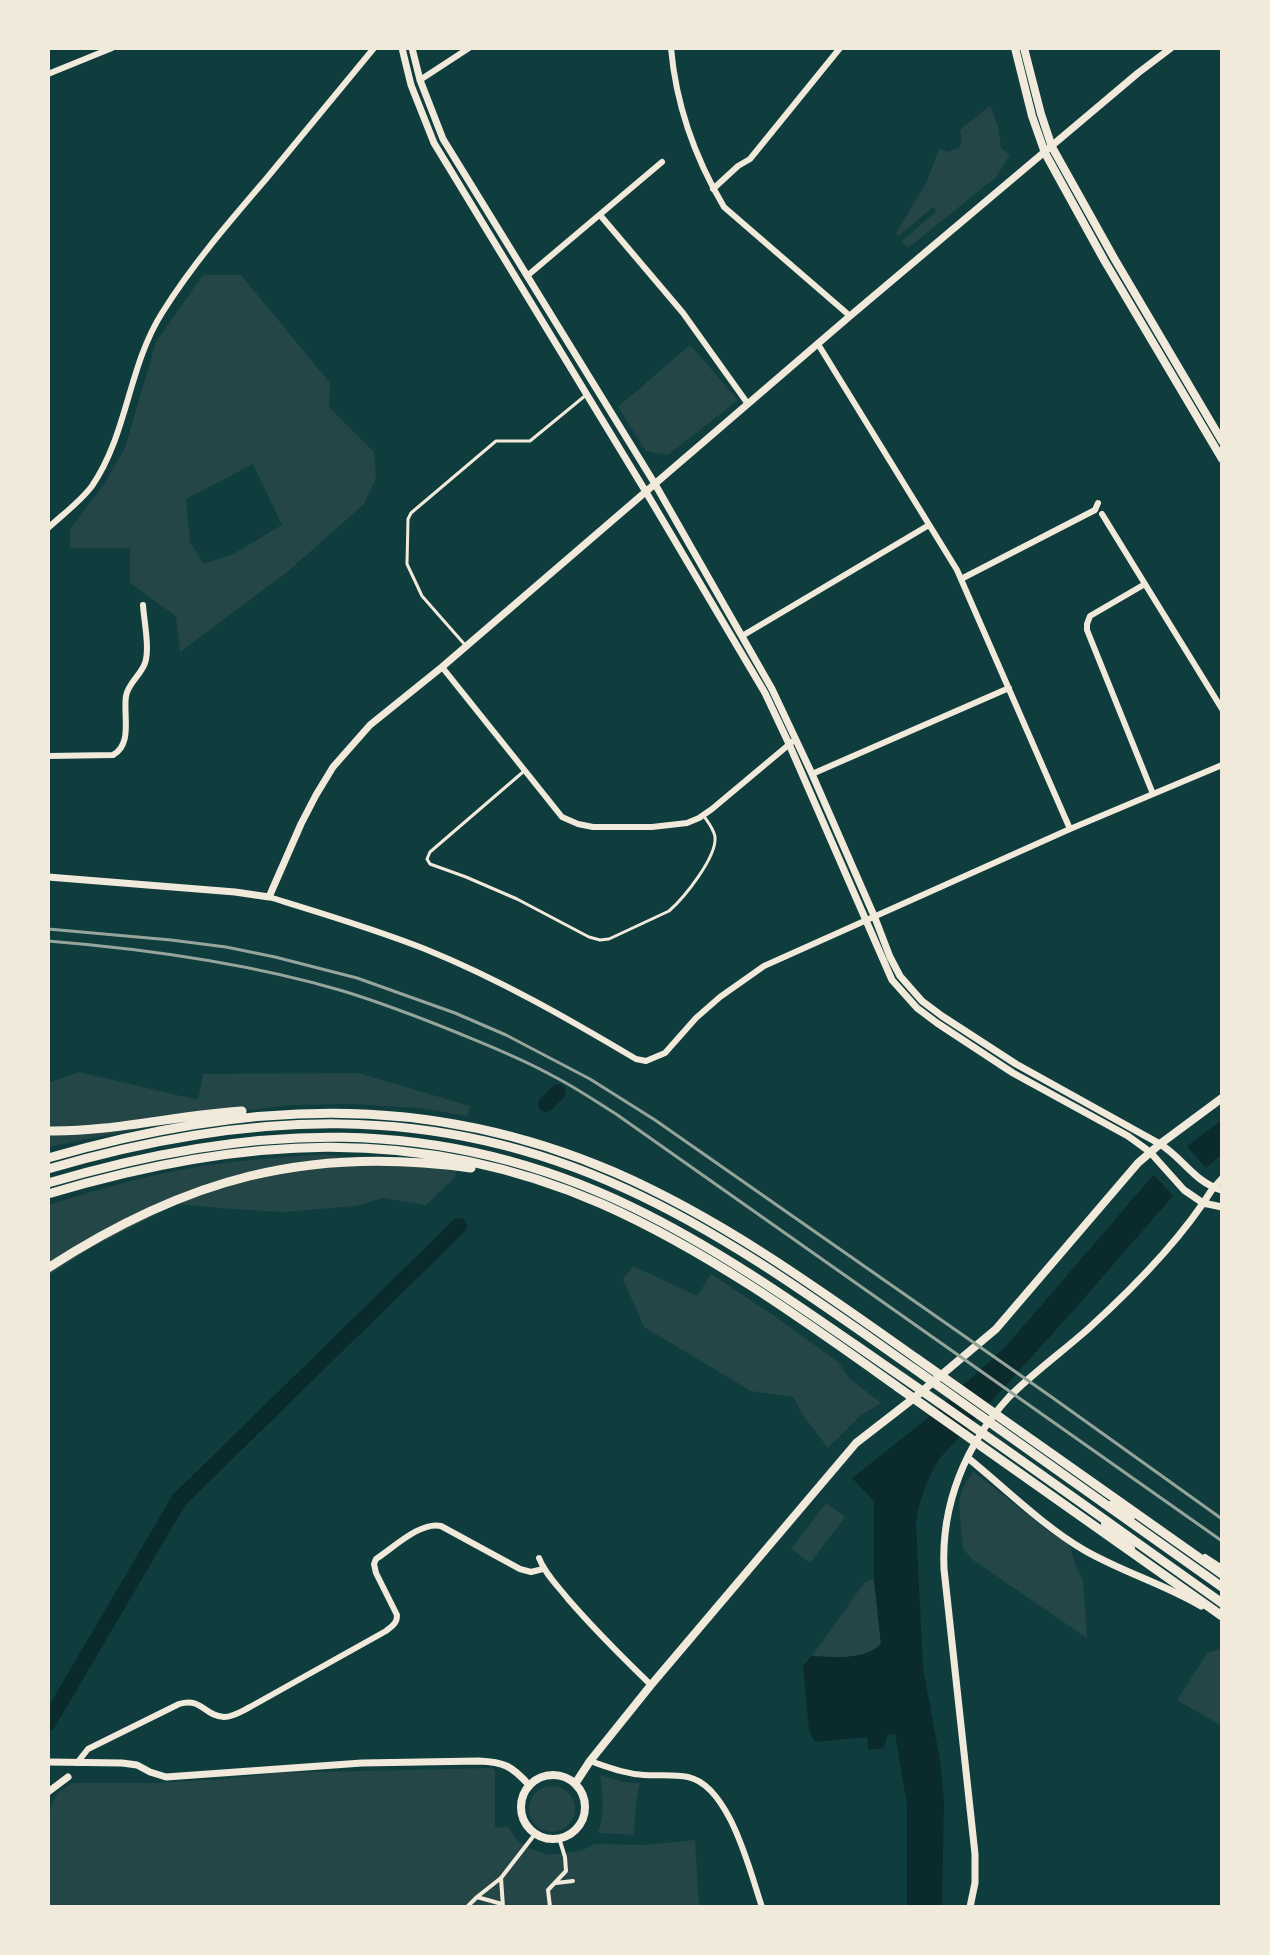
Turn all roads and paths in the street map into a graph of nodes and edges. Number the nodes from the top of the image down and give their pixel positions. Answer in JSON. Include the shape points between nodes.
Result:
{"nodes":[{"id":1,"x":112,"y":48,"type":"edge"},
{"id":2,"x":374,"y":48,"type":"edge"},
{"id":3,"x":402,"y":48,"type":"edge"},
{"id":4,"x":412,"y":48,"type":"edge"},
{"id":5,"x":469,"y":48,"type":"edge"},
{"id":6,"x":671,"y":48,"type":"edge"},
{"id":7,"x":840,"y":48,"type":"edge"},
{"id":8,"x":1015,"y":48,"type":"edge"},
{"id":9,"x":1024,"y":48,"type":"edge"},
{"id":10,"x":1171,"y":48,"type":"edge"},
{"id":11,"x":48,"y":74,"type":"edge"},
{"id":12,"x":420,"y":80,"type":"junction"},
{"id":13,"x":1049,"y":150,"type":"junction"},
{"id":14,"x":662,"y":162,"type":"dead end"},
{"id":15,"x":713,"y":189,"type":"junction"},
{"id":16,"x":600,"y":215,"type":"junction"},
{"id":17,"x":527,"y":276,"type":"junction"},
{"id":18,"x":850,"y":316,"type":"junction"},
{"id":19,"x":818,"y":344,"type":"junction"},
{"id":20,"x":586,"y":395,"type":"junction"},
{"id":21,"x":748,"y":404,"type":"junction"},
{"id":22,"x":1222,"y":441,"type":"edge"},
{"id":23,"x":1222,"y":459,"type":"edge"},
{"id":24,"x":655,"y":484,"type":"junction"},
{"id":25,"x":646,"y":492,"type":"junction"},
{"id":26,"x":1098,"y":503,"type":"dead end"},
{"id":27,"x":1102,"y":514,"type":"dead end"},
{"id":28,"x":929,"y":525,"type":"junction"},
{"id":29,"x":48,"y":528,"type":"edge"},
{"id":30,"x":961,"y":579,"type":"junction"},
{"id":31,"x":1145,"y":584,"type":"junction"},
{"id":32,"x":143,"y":605,"type":"dead end"},
{"id":33,"x":742,"y":636,"type":"junction"},
{"id":34,"x":466,"y":646,"type":"junction"},
{"id":35,"x":442,"y":667,"type":"junction"},
{"id":36,"x":1009,"y":688,"type":"junction"},
{"id":37,"x":1222,"y":709,"type":"edge"},
{"id":38,"x":793,"y":742,"type":"junction"},
{"id":39,"x":48,"y":756,"type":"edge"},
{"id":40,"x":1222,"y":765,"type":"edge"},
{"id":41,"x":525,"y":770,"type":"junction"},
{"id":42,"x":812,"y":774,"type":"junction"},
{"id":43,"x":1153,"y":794,"type":"junction"},
{"id":44,"x":703,"y":815,"type":"junction"},
{"id":45,"x":1070,"y":829,"type":"junction"},
{"id":46,"x":48,"y":877,"type":"edge"},
{"id":47,"x":269,"y":897,"type":"junction"},
{"id":48,"x":875,"y":918,"type":"junction"},
{"id":49,"x":866,"y":922,"type":"junction"},
{"id":50,"x":1222,"y":1098,"type":"edge"},
{"id":51,"x":310,"y":1112,"type":"junction"},
{"id":52,"x":48,"y":1131,"type":"edge"},
{"id":53,"x":1160,"y":1144,"type":"junction"},
{"id":54,"x":1150,"y":1152,"type":"junction"},
{"id":55,"x":48,"y":1158,"type":"edge"},
{"id":56,"x":48,"y":1169,"type":"edge"},
{"id":57,"x":1222,"y":1178,"type":"edge"},
{"id":58,"x":556,"y":1186,"type":"junction"},
{"id":59,"x":1213,"y":1188,"type":"junction"},
{"id":60,"x":48,"y":1189,"type":"edge"},
{"id":61,"x":1222,"y":1190,"type":"edge"},
{"id":62,"x":1203,"y":1203,"type":"junction"},
{"id":63,"x":1222,"y":1207,"type":"edge"},
{"id":64,"x":48,"y":1268,"type":"edge"},
{"id":65,"x":968,"y":1458,"type":"junction"},
{"id":66,"x":1088,"y":1492,"type":"junction"},
{"id":67,"x":1080,"y":1503,"type":"junction"},
{"id":68,"x":539,"y":1558,"type":"dead end"},
{"id":69,"x":1222,"y":1568,"type":"edge"},
{"id":70,"x":543,"y":1569,"type":"junction"},
{"id":71,"x":1222,"y":1574,"type":"edge"},
{"id":72,"x":1222,"y":1587,"type":"edge"},
{"id":73,"x":1222,"y":1603,"type":"edge"},
{"id":74,"x":1209,"y":1611,"type":"junction"},
{"id":75,"x":1222,"y":1618,"type":"edge"},
{"id":76,"x":651,"y":1685,"type":"junction"},
{"id":77,"x":590,"y":1761,"type":"junction"},
{"id":78,"x":51,"y":1762,"type":"edge"},
{"id":79,"x":77,"y":1763,"type":"junction"},
{"id":80,"x":68,"y":1777,"type":"dead end"},
{"id":81,"x":575,"y":1784,"type":"junction"},
{"id":82,"x":529,"y":1785,"type":"junction"},
{"id":83,"x":48,"y":1792,"type":"edge"},
{"id":84,"x":535,"y":1834,"type":"junction"},
{"id":85,"x":559,"y":1838,"type":"junction"},
{"id":86,"x":501,"y":1878,"type":"junction"},
{"id":87,"x":573,"y":1881,"type":"dead end"},
{"id":88,"x":555,"y":1884,"type":"junction"},
{"id":89,"x":477,"y":1897,"type":"junction"},
{"id":90,"x":502,"y":1905,"type":"edge"},
{"id":91,"x":467,"y":1907,"type":"edge"},
{"id":92,"x":550,"y":1907,"type":"edge"},
{"id":93,"x":762,"y":1907,"type":"edge"},
{"id":94,"x":970,"y":1907,"type":"edge"}],
"edges":[{"from":1,"to":11,"type":"street"},
{"from":2,"to":29,"type":"street","via":[[219,234],[163,311],[136,368],[119,434],[104,466],[90,489]]},
{"from":3,"to":20,"type":"street","via":[[434,143]]},
{"from":4,"to":12,"type":"street"},
{"from":5,"to":12,"type":"street"},
{"from":6,"to":15,"type":"street","via":[[679,103]]},
{"from":7,"to":15,"type":"street","via":[[750,159]]},
{"from":8,"to":13,"type":"main road","via":[[1029,105]]},
{"from":9,"to":13,"type":"main road"},
{"from":10,"to":13,"type":"street"},
{"from":12,"to":17,"type":"street","via":[[443,139]]},
{"from":13,"to":18,"type":"street"},
{"from":13,"to":22,"type":"main road"},
{"from":13,"to":23,"type":"main road","via":[[1104,260]]},
{"from":14,"to":16,"type":"street"},
{"from":15,"to":18,"type":"street","via":[[724,207]]},
{"from":16,"to":17,"type":"street"},
{"from":16,"to":21,"type":"street","via":[[683,313]]},
{"from":17,"to":24,"type":"street"},
{"from":18,"to":19,"type":"street"},
{"from":19,"to":21,"type":"street"},
{"from":19,"to":28,"type":"street"},
{"from":20,"to":25,"type":"street"},
{"from":20,"to":34,"type":"lane","via":[[530,441],[496,441],[408,519],[407,564],[422,596]]},
{"from":21,"to":24,"type":"street"},
{"from":24,"to":25,"type":"street"},
{"from":24,"to":33,"type":"street"},
{"from":25,"to":34,"type":"street"},
{"from":25,"to":38,"type":"street"},
{"from":26,"to":30,"type":"street","via":[[1095,510]]},
{"from":27,"to":31,"type":"street"},
{"from":28,"to":30,"type":"street"},
{"from":28,"to":33,"type":"street"},
{"from":30,"to":36,"type":"street"},
{"from":31,"to":37,"type":"street"},
{"from":31,"to":43,"type":"street","via":[[1090,616],[1087,630]]},
{"from":32,"to":39,"type":"street","via":[[145,664],[126,693],[120,751]]},
{"from":33,"to":38,"type":"street","via":[[772,689]]},
{"from":34,"to":35,"type":"street"},
{"from":35,"to":41,"type":"street"},
{"from":35,"to":47,"type":"street","via":[[370,725],[333,767]]},
{"from":36,"to":42,"type":"street"},
{"from":36,"to":45,"type":"street"},
{"from":38,"to":42,"type":"street"},
{"from":38,"to":44,"type":"street"},
{"from":38,"to":49,"type":"street"},
{"from":40,"to":43,"type":"street"},
{"from":41,"to":44,"type":"street","via":[[562,817],[578,824],[673,826]]},
{"from":41,"to":44,"type":"lane","via":[[427,859],[600,940],[677,905],[714,849],[715,836]]},
{"from":42,"to":48,"type":"street"},
{"from":43,"to":45,"type":"street"},
{"from":45,"to":48,"type":"street"},
{"from":46,"to":47,"type":"street"},
{"from":47,"to":49,"type":"street","via":[[425,949],[503,984],[646,1061],[665,1053],[704,1011],[764,966]]},
{"from":48,"to":49,"type":"street"},
{"from":48,"to":53,"type":"street","via":[[900,976],[922,1001],[1016,1064]]},
{"from":49,"to":54,"type":"street","via":[[892,980],[917,1008],[1013,1073]]},
{"from":50,"to":53,"type":"main road"},
{"from":51,"to":52,"type":"main road","via":[[227,1112]]},
{"from":51,"to":55,"type":"main road","via":[[194,1124]]},
{"from":51,"to":71,"type":"main road","via":[[409,1117],[494,1132],[584,1160],[651,1190],[816,1289]]},
{"from":53,"to":54,"type":"main road"},
{"from":53,"to":59,"type":"street"},
{"from":54,"to":62,"type":"street"},
{"from":54,"to":76,"type":"main road","via":[[996,1329],[856,1443]]},
{"from":56,"to":66,"type":"main road","via":[[184,1136],[284,1123],[384,1125],[529,1152],[625,1188],[780,1277]]},
{"from":57,"to":59,"type":"street"},
{"from":58,"to":60,"type":"main road","via":[[447,1157],[310,1146],[188,1159]]},
{"from":58,"to":64,"type":"main road","via":[[418,1162],[298,1166],[170,1202]]},
{"from":58,"to":75,"type":"main road","via":[[658,1231],[757,1291]]},
{"from":59,"to":61,"type":"street"},
{"from":59,"to":62,"type":"street"},
{"from":60,"to":67,"type":"main road","via":[[80,1174],[140,1159],[210,1145],[310,1136],[406,1141],[543,1171],[662,1222],[773,1289]]},
{"from":62,"to":63,"type":"street"},
{"from":62,"to":65,"type":"street","via":[[1138,1279],[1011,1395]]},
{"from":65,"to":74,"type":"street","via":[[1082,1549]]},
{"from":65,"to":94,"type":"street","via":[[955,1485],[943,1544],[975,1854]]},
{"from":66,"to":69,"type":"street"},
{"from":66,"to":72,"type":"main road"},
{"from":67,"to":73,"type":"main road"},
{"from":67,"to":74,"type":"street"},
{"from":68,"to":70,"type":"street"},
{"from":70,"to":76,"type":"street"},
{"from":70,"to":79,"type":"street","via":[[520,1569],[441,1526],[426,1526],[374,1564],[397,1615],[386,1631],[228,1717],[189,1701],[179,1704],[95,1745]]},
{"from":74,"to":75,"type":"street"},
{"from":76,"to":77,"type":"main road"},
{"from":77,"to":81,"type":"main road"},
{"from":77,"to":93,"type":"street","via":[[644,1775],[691,1777],[706,1786],[725,1810]]},
{"from":78,"to":79,"type":"street"},
{"from":79,"to":82,"type":"street","via":[[137,1765],[166,1777],[479,1761],[509,1766]]},
{"from":80,"to":83,"type":"street"},
{"from":81,"to":82,"type":"main road","via":[[556,1775]]},
{"from":81,"to":85,"type":"main road","via":[[582,1793],[584,1815],[572,1833]]},
{"from":82,"to":84,"type":"main road","via":[[521,1815]]},
{"from":84,"to":85,"type":"main road"},
{"from":84,"to":86,"type":"street"},
{"from":85,"to":88,"type":"street","via":[[566,1871]]},
{"from":86,"to":89,"type":"street"},
{"from":86,"to":90,"type":"street"},
{"from":87,"to":88,"type":"street"},
{"from":88,"to":92,"type":"street","via":[[548,1890]]},
{"from":89,"to":90,"type":"street"},
{"from":89,"to":91,"type":"street"}]}
